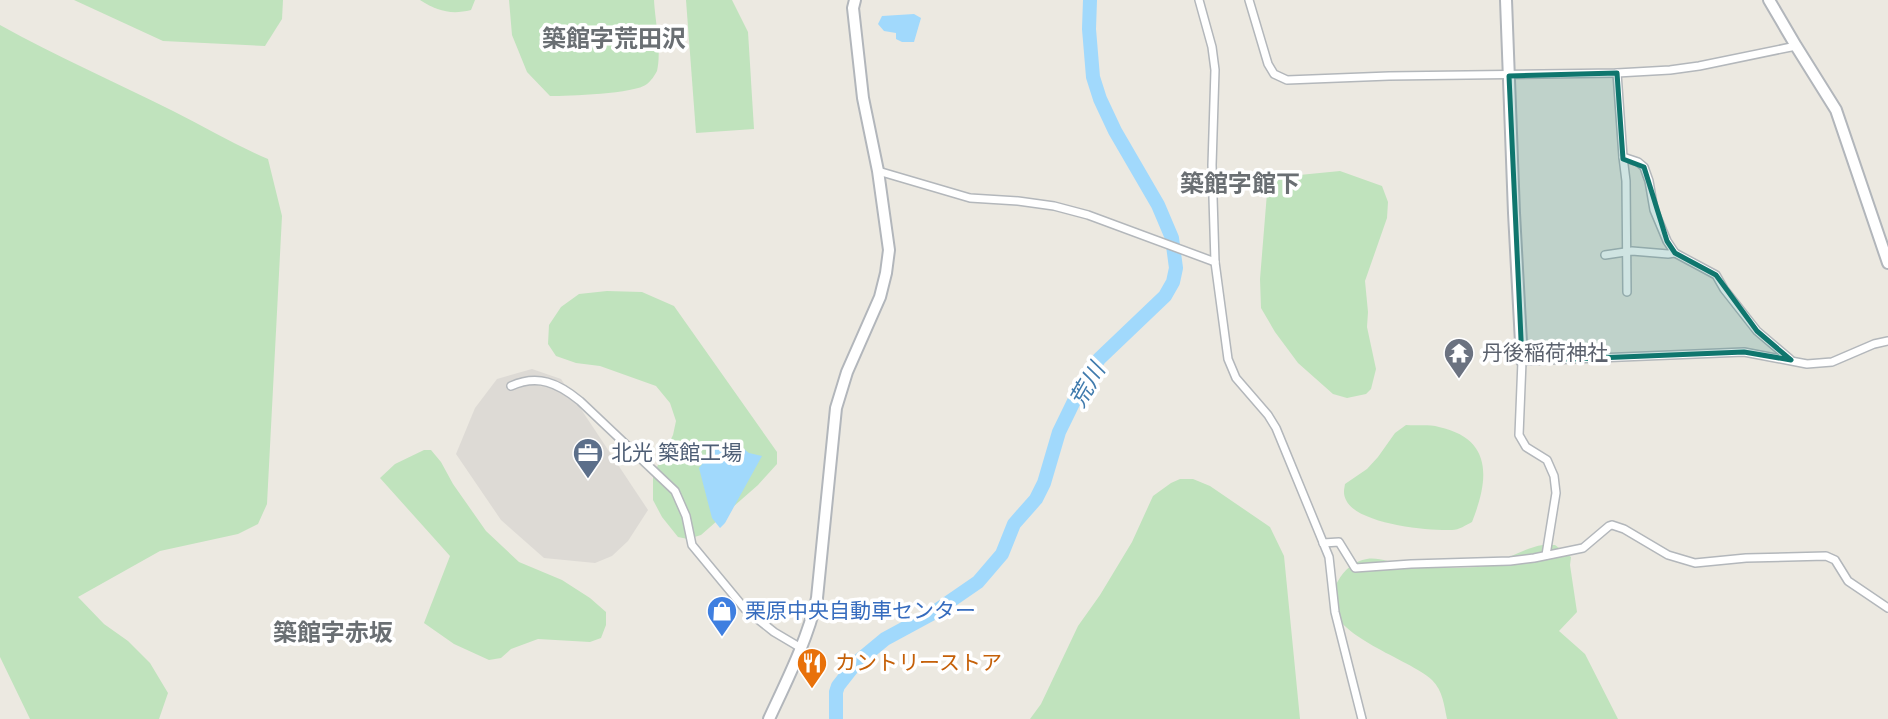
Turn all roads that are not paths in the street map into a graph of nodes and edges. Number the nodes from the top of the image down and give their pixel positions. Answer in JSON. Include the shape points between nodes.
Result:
{"nodes":[{"id":1,"x":855,"y":0,"type":"edge"},
{"id":2,"x":1199,"y":0,"type":"edge"},
{"id":3,"x":1249,"y":0,"type":"edge"},
{"id":4,"x":1506,"y":0,"type":"edge"},
{"id":5,"x":1769,"y":0,"type":"edge"},
{"id":6,"x":1796,"y":46,"type":"junction"},
{"id":7,"x":1617,"y":73,"type":"junction"},
{"id":8,"x":1509,"y":76,"type":"junction"},
{"id":9,"x":1623,"y":157,"type":"junction"},
{"id":10,"x":878,"y":171,"type":"junction"},
{"id":11,"x":1626,"y":252,"type":"junction"},
{"id":12,"x":1675,"y":253,"type":"junction"},
{"id":13,"x":1605,"y":255,"type":"dead end"},
{"id":14,"x":1215,"y":262,"type":"junction"},
{"id":15,"x":1888,"y":263,"type":"edge"},
{"id":16,"x":1627,"y":292,"type":"dead end"},
{"id":17,"x":1888,"y":341,"type":"edge"},
{"id":18,"x":1791,"y":360,"type":"junction"},
{"id":19,"x":1522,"y":361,"type":"junction"},
{"id":20,"x":511,"y":386,"type":"dead end"},
{"id":21,"x":1323,"y":543,"type":"junction"},
{"id":22,"x":1546,"y":555,"type":"junction"},
{"id":23,"x":1888,"y":608,"type":"edge"},
{"id":24,"x":801,"y":648,"type":"junction"},
{"id":25,"x":769,"y":719,"type":"edge"},
{"id":26,"x":1362,"y":719,"type":"edge"}],
"edges":[{"from":1,"to":10,"type":"street","via":[[863,98]]},
{"from":2,"to":14,"type":"street","via":[[1215,70]]},
{"from":3,"to":8,"type":"street","via":[[1268,64],[1274,74],[1287,80]]},
{"from":4,"to":8,"type":"street"},
{"from":5,"to":6,"type":"street"},
{"from":6,"to":7,"type":"street","via":[[1699,66]]},
{"from":6,"to":15,"type":"street","via":[[1836,110]]},
{"from":7,"to":8,"type":"street"},
{"from":7,"to":9,"type":"street"},
{"from":8,"to":19,"type":"street"},
{"from":9,"to":11,"type":"street"},
{"from":9,"to":12,"type":"street","via":[[1644,167],[1654,210]]},
{"from":10,"to":14,"type":"street","via":[[970,198],[1054,206]]},
{"from":10,"to":24,"type":"street","via":[[889,250],[886,273],[836,408],[817,598]]},
{"from":11,"to":12,"type":"street"},
{"from":11,"to":13,"type":"street"},
{"from":11,"to":16,"type":"street"},
{"from":12,"to":18,"type":"street","via":[[1716,275],[1757,331]]},
{"from":14,"to":21,"type":"street","via":[[1228,359],[1236,378],[1276,428]]},
{"from":17,"to":18,"type":"street","via":[[1832,362]]},
{"from":18,"to":19,"type":"street","via":[[1744,352]]},
{"from":19,"to":22,"type":"street","via":[[1519,435],[1526,447],[1547,460],[1554,476],[1556,493]]},
{"from":20,"to":24,"type":"street","via":[[540,380],[567,390],[580,401],[675,491],[692,545],[745,609]]},
{"from":21,"to":22,"type":"street","via":[[1339,542],[1355,568],[1510,561]]},
{"from":21,"to":26,"type":"street"},
{"from":22,"to":23,"type":"street","via":[[1583,548],[1612,525],[1668,555],[1695,563],[1826,556],[1835,560],[1849,581]]},
{"from":24,"to":25,"type":"street"}]}
